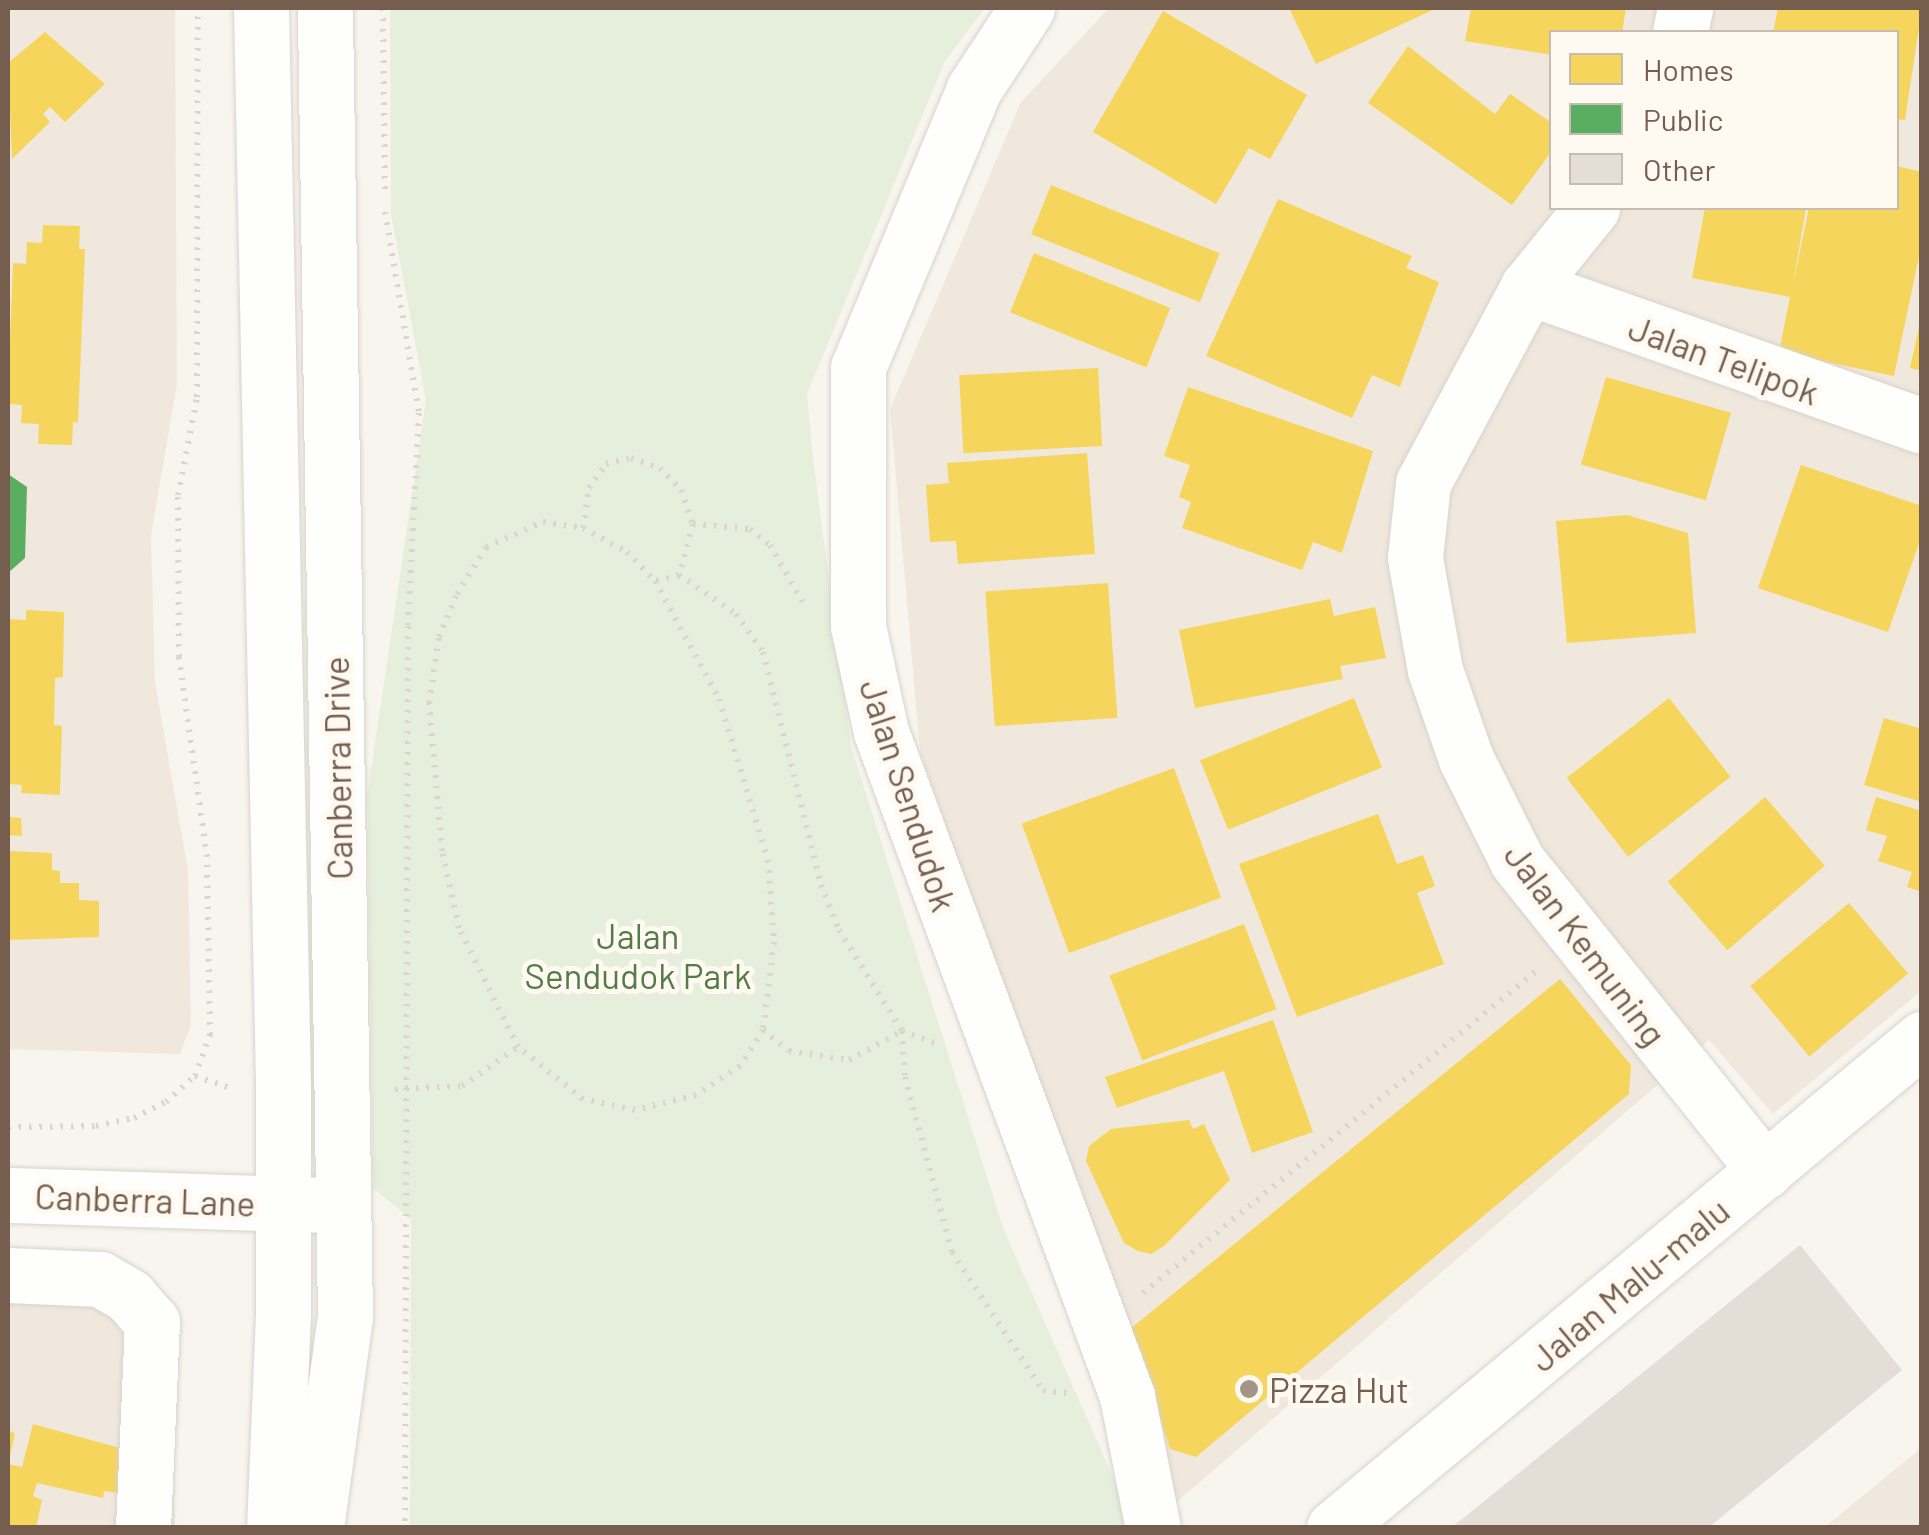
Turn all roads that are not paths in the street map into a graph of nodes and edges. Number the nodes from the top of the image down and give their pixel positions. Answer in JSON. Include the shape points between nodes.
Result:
{"nodes":[{"id":1,"x":261,"y":8,"type":"edge"},
{"id":2,"x":324,"y":8,"type":"edge"},
{"id":3,"x":1027,"y":8,"type":"edge"},
{"id":4,"x":1590,"y":210,"type":"edge"},
{"id":5,"x":1528,"y":287,"type":"junction"},
{"id":6,"x":1922,"y":426,"type":"edge"},
{"id":7,"x":1922,"y":1039,"type":"edge"},
{"id":8,"x":1765,"y":1171,"type":"junction"},
{"id":9,"x":8,"y":1195,"type":"edge"},
{"id":10,"x":284,"y":1204,"type":"junction"},
{"id":11,"x":344,"y":1206,"type":"junction"},
{"id":12,"x":8,"y":1275,"type":"edge"},
{"id":13,"x":143,"y":1528,"type":"edge"},
{"id":14,"x":274,"y":1528,"type":"edge"},
{"id":15,"x":316,"y":1528,"type":"edge"},
{"id":16,"x":1153,"y":1528,"type":"edge"},
{"id":17,"x":1334,"y":1528,"type":"edge"}],
"edges":[{"from":1,"to":10,"type":"street","name":"Canberra Drive"},
{"from":2,"to":11,"type":"street","name":"Canberra Drive"},
{"from":3,"to":16,"type":"street","name":"Jalan Sendudok","via":[[974,88],[858,368],[858,626],[882,732],[1127,1396]]},
{"from":4,"to":5,"type":"street","name":"Jalan Kemuning"},
{"from":5,"to":6,"type":"street","name":"Jalan Telipok"},
{"from":5,"to":8,"type":"street","name":"Jalan Kemuning","via":[[1424,483],[1415,558],[1435,670],[1466,759],[1517,861]]},
{"from":7,"to":8,"type":"street","name":"Jalan Malu-malu"},
{"from":8,"to":17,"type":"street","name":"Jalan Malu-malu"},
{"from":9,"to":10,"type":"street","name":"Canberra Lane"},
{"from":10,"to":11,"type":"street","name":"Canberra Lane"},
{"from":10,"to":14,"type":"street","name":"Canberra Drive"},
{"from":11,"to":15,"type":"street","name":"Canberra Drive","via":[[345,1317]]},
{"from":12,"to":13,"type":"street","via":[[100,1279],[129,1296],[152,1322]]}]}
